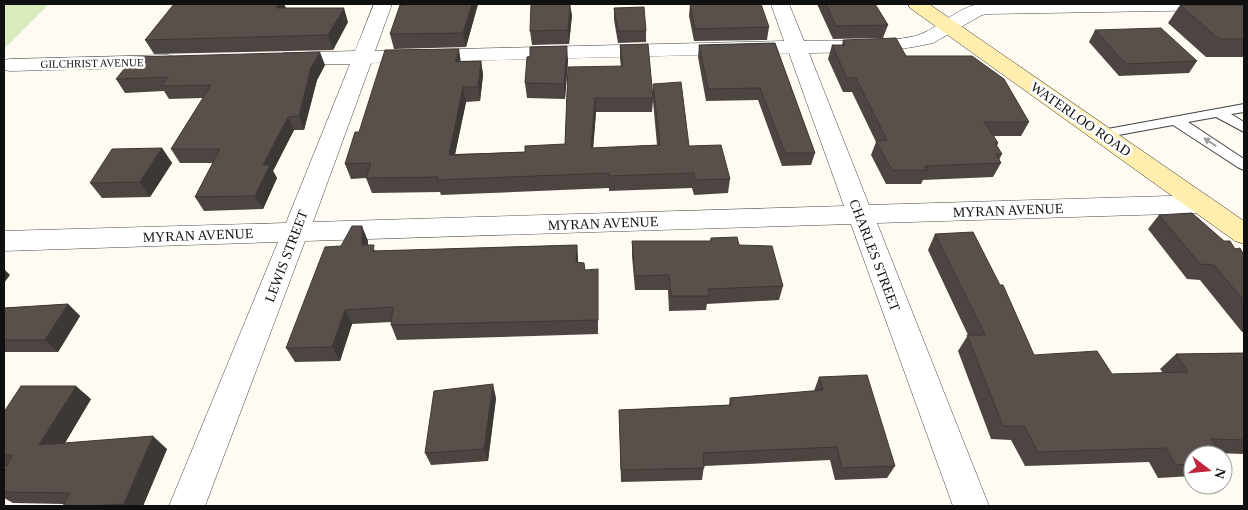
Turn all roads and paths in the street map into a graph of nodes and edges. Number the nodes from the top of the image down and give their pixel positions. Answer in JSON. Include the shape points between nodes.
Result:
{"nodes":[{"id":1,"x":383,"y":4,"type":"edge"},
{"id":2,"x":780,"y":4,"type":"edge"},
{"id":3,"x":917,"y":4,"type":"edge"},
{"id":4,"x":1218,"y":4,"type":"edge"},
{"id":5,"x":948,"y":26,"type":"junction"},
{"id":6,"x":795,"y":46,"type":"junction"},
{"id":7,"x":362,"y":57,"type":"junction"},
{"id":8,"x":264,"y":59,"type":"edge"},
{"id":9,"x":186,"y":61,"type":"edge"},
{"id":10,"x":10,"y":65,"type":"dead end"},
{"id":11,"x":1244,"y":108,"type":"edge"},
{"id":12,"x":1217,"y":112,"type":"junction"},
{"id":13,"x":1175,"y":120,"type":"junction"},
{"id":14,"x":1244,"y":128,"type":"edge"},
{"id":15,"x":1102,"y":134,"type":"junction"},
{"id":16,"x":1244,"y":165,"type":"edge"},
{"id":17,"x":1202,"y":204,"type":"junction"},
{"id":18,"x":860,"y":215,"type":"junction"},
{"id":19,"x":296,"y":231,"type":"junction"},
{"id":20,"x":1244,"y":234,"type":"edge"},
{"id":21,"x":4,"y":241,"type":"edge"},
{"id":22,"x":187,"y":506,"type":"edge"},
{"id":23,"x":970,"y":506,"type":"edge"}],
"edges":[{"from":1,"to":7,"type":"street","name":"LEWIS STREET"},
{"from":2,"to":6,"type":"street","name":"CHARLES STREET"},
{"from":3,"to":5,"type":"main road","name":"WATERLOO ROAD"},
{"from":4,"to":5,"type":"street","via":[[987,8],[976,10]]},
{"from":5,"to":6,"type":"street","via":[[926,39],[890,45]]},
{"from":5,"to":15,"type":"main road","name":"WATERLOO ROAD"},
{"from":6,"to":7,"type":"street"},
{"from":6,"to":18,"type":"street","name":"CHARLES STREET"},
{"from":7,"to":8,"type":"street"},
{"from":7,"to":19,"type":"street","name":"LEWIS STREET"},
{"from":9,"to":10,"type":"street","name":"GILCHRIST AVENUE"},
{"from":11,"to":12,"type":"lane"},
{"from":12,"to":13,"type":"lane"},
{"from":12,"to":14,"type":"lane"},
{"from":13,"to":15,"type":"lane"},
{"from":16,"to":13,"type":"lane","one_way":true},
{"from":15,"to":17,"type":"main road","name":"WATERLOO ROAD"},
{"from":17,"to":18,"type":"street","name":"MYRAN AVENUE"},
{"from":17,"to":20,"type":"main road","name":"WATERLOO ROAD"},
{"from":18,"to":19,"type":"street","name":"MYRAN AVENUE"},
{"from":18,"to":23,"type":"street","name":"CHARLES STREET"},
{"from":19,"to":21,"type":"street","name":"MYRAN AVENUE"},
{"from":19,"to":22,"type":"street","name":"LEWIS STREET"}]}
